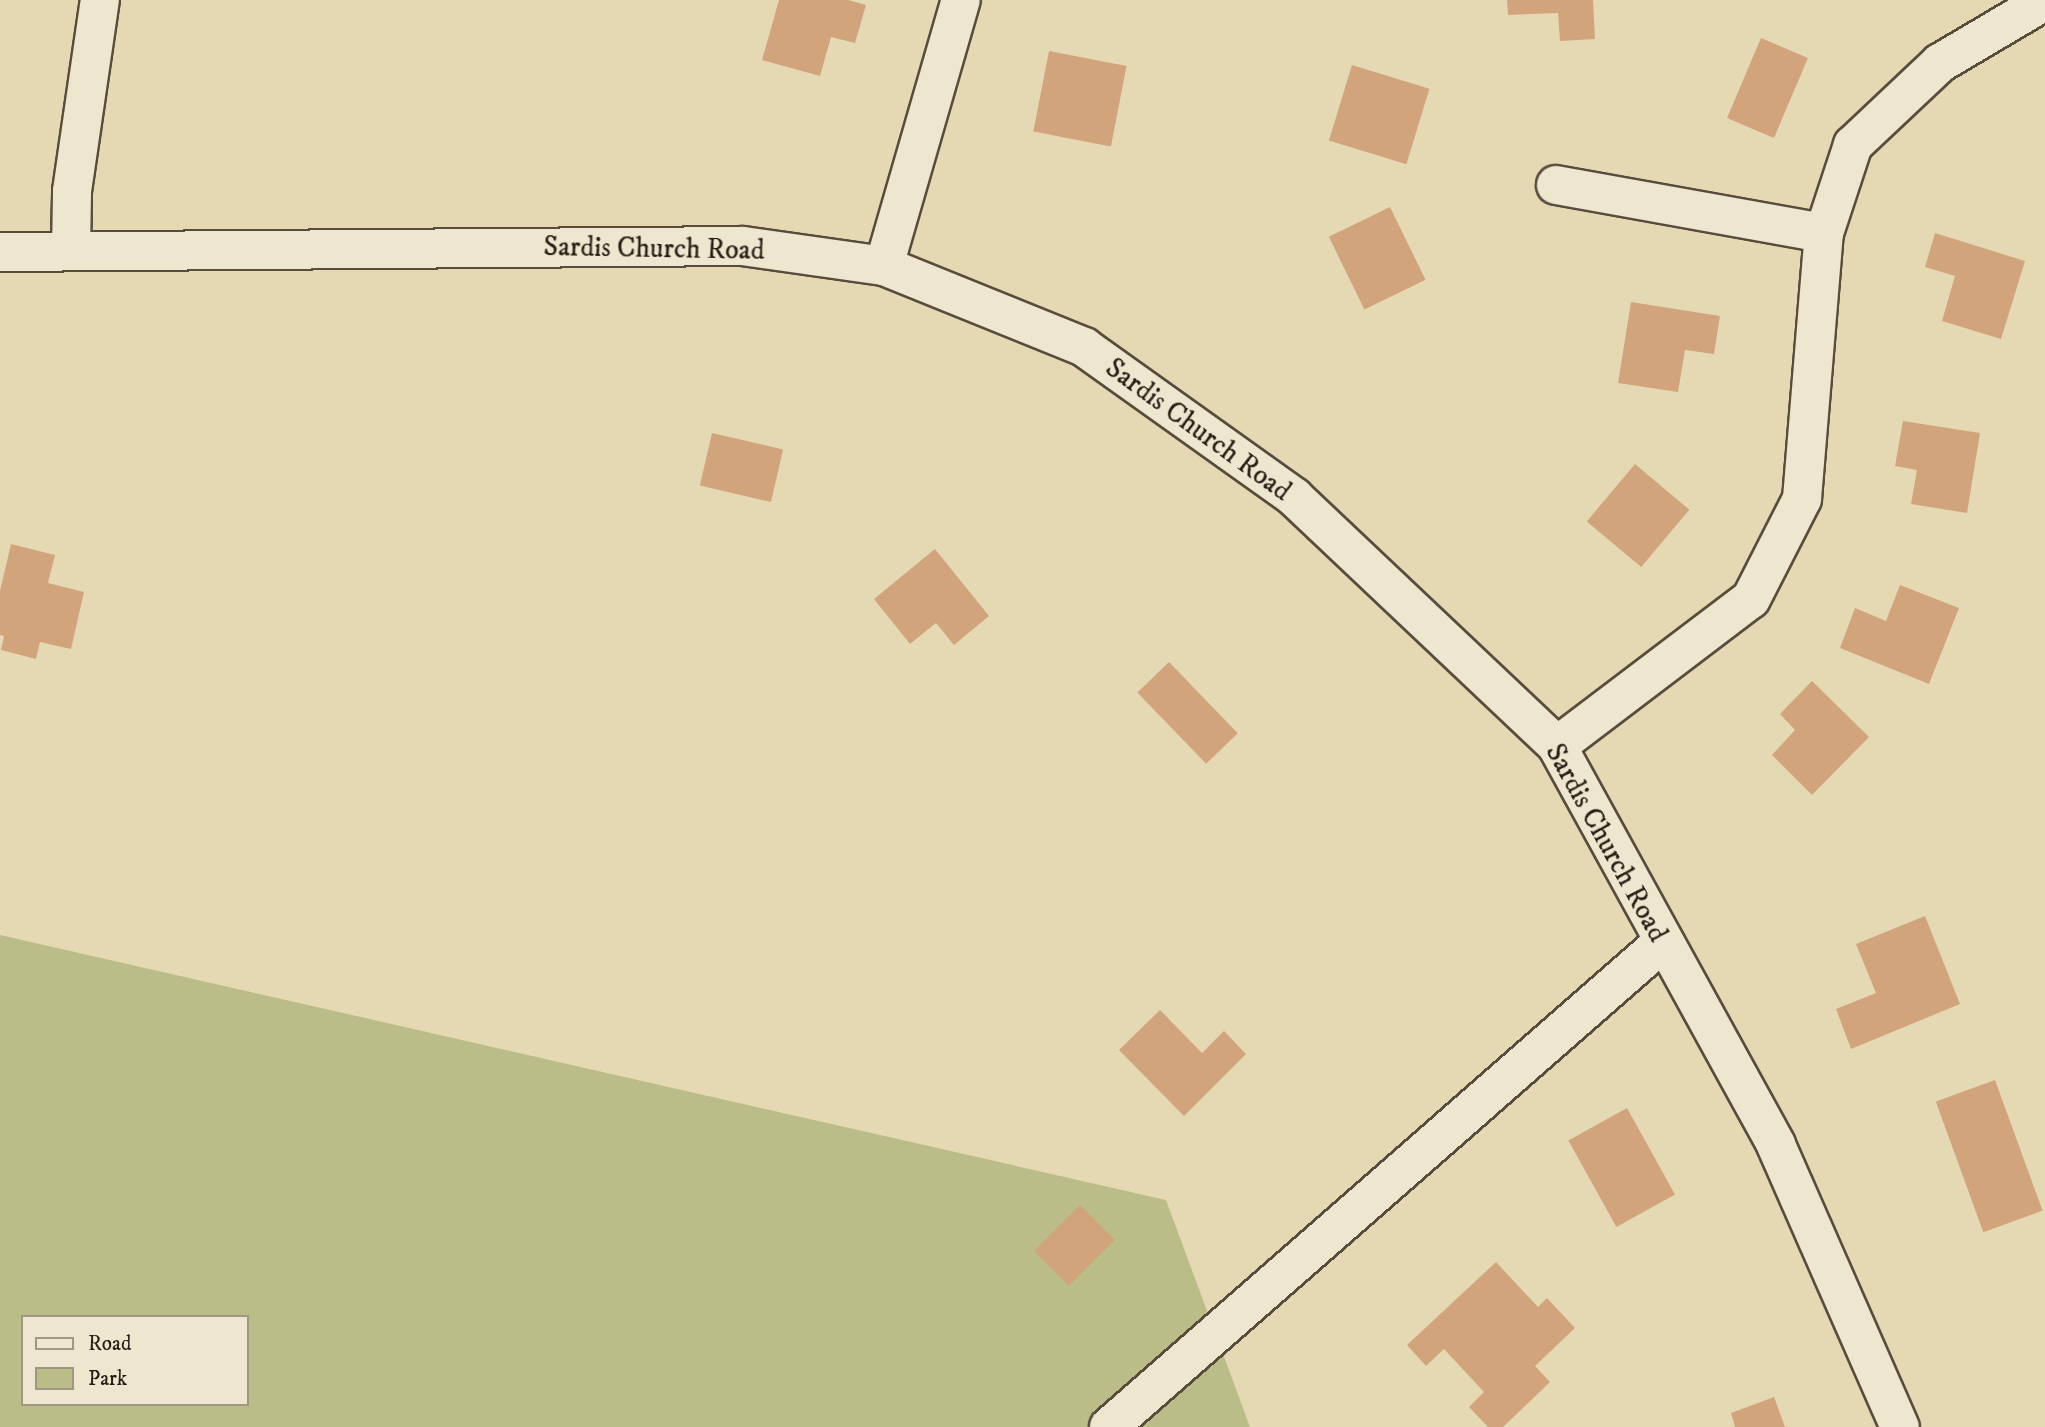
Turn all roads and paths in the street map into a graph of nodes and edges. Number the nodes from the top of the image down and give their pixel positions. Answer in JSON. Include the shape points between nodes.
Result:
{"nodes":[{"id":1,"x":100,"y":0,"type":"edge"},
{"id":2,"x":961,"y":0,"type":"edge"},
{"id":3,"x":2045,"y":1,"type":"edge"},
{"id":4,"x":1556,"y":185,"type":"dead end"},
{"id":5,"x":1824,"y":233,"type":"junction"},
{"id":6,"x":71,"y":251,"type":"junction"},
{"id":7,"x":0,"y":252,"type":"edge"},
{"id":8,"x":884,"y":266,"type":"junction"},
{"id":9,"x":1557,"y":746,"type":"junction"},
{"id":10,"x":1662,"y":943,"type":"junction"},
{"id":11,"x":1108,"y":1427,"type":"edge"},
{"id":12,"x":1900,"y":1427,"type":"edge"}],
"edges":[{"from":1,"to":6,"type":"street","via":[[72,191]]},
{"from":2,"to":8,"type":"street"},
{"from":3,"to":5,"type":"street","via":[[1940,63],[1853,145]]},
{"from":4,"to":5,"type":"street"},
{"from":5,"to":9,"type":"street","via":[[1802,499],[1751,599]]},
{"from":6,"to":7,"type":"street","name":"Sardis Church Road"},
{"from":6,"to":8,"type":"street","name":"Sardis Church Road","via":[[743,246]]},
{"from":8,"to":9,"type":"street","name":"Sardis Church Road","via":[[1084,347],[1294,497]]},
{"from":9,"to":10,"type":"street","name":"Sardis Church Road"},
{"from":10,"to":11,"type":"street"},
{"from":10,"to":12,"type":"street","name":"Sardis Church Road","via":[[1776,1145]]}]}
